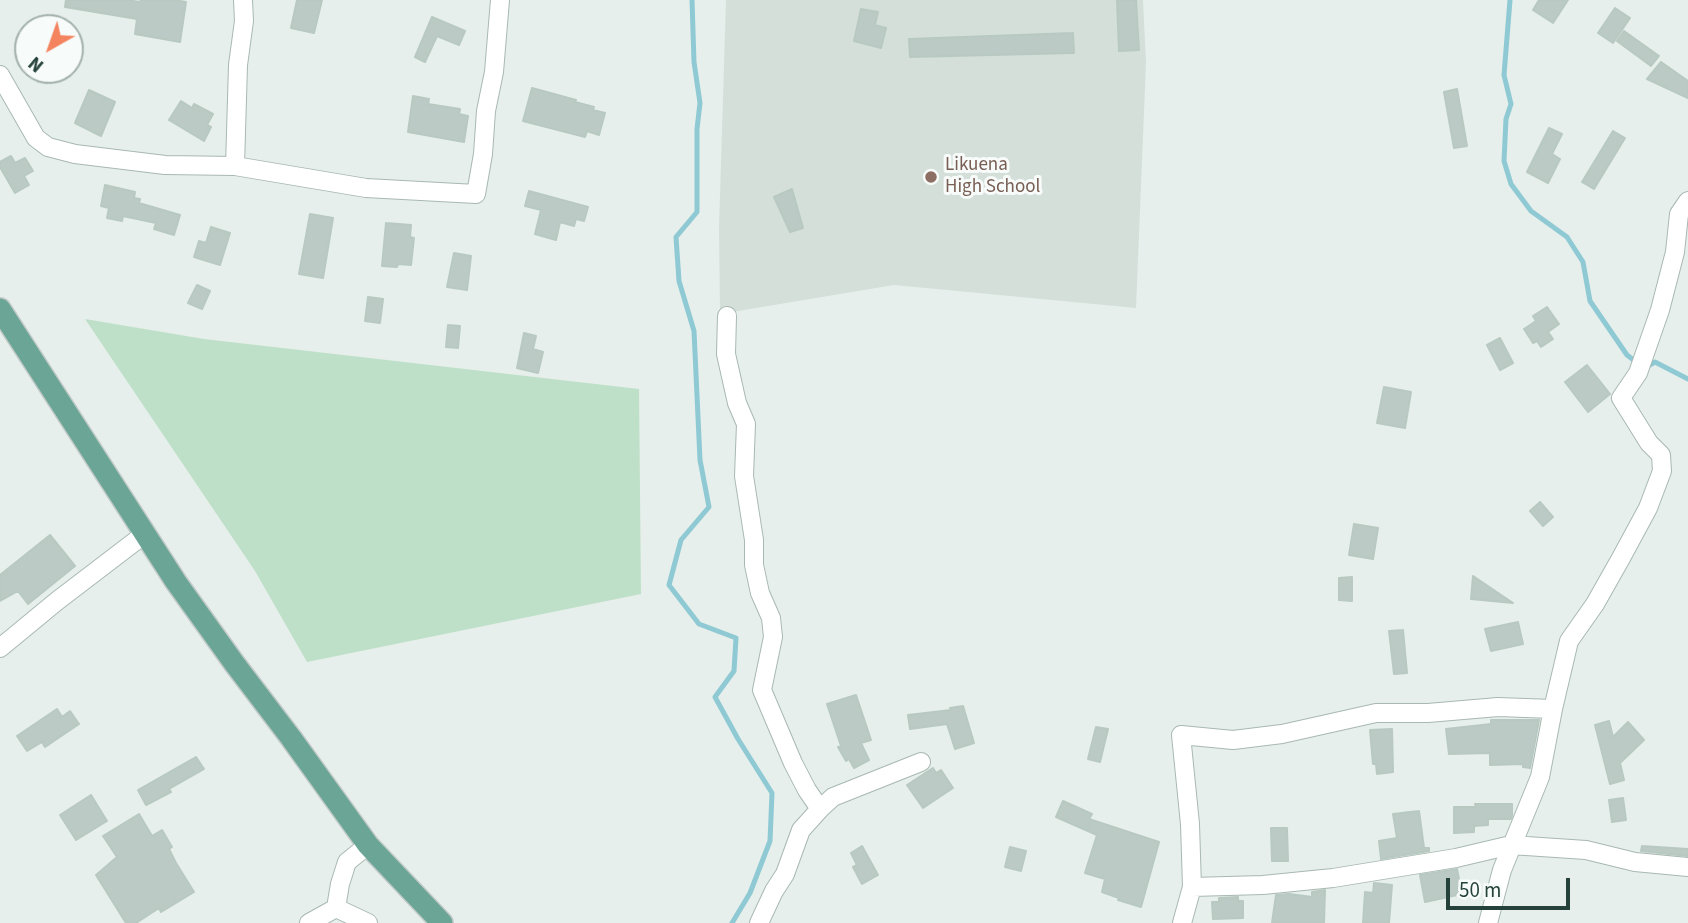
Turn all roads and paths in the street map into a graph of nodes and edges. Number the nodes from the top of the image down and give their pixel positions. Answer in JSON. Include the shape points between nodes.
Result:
{"nodes":[{"id":1,"x":243,"y":0,"type":"edge"},
{"id":2,"x":500,"y":0,"type":"edge"},
{"id":3,"x":0,"y":75,"type":"edge"},
{"id":4,"x":234,"y":166,"type":"junction"},
{"id":5,"x":1688,"y":201,"type":"edge"},
{"id":6,"x":0,"y":309,"type":"edge"},
{"id":7,"x":727,"y":316,"type":"dead end"},
{"id":8,"x":146,"y":533,"type":"junction"},
{"id":9,"x":0,"y":648,"type":"edge"},
{"id":10,"x":1553,"y":709,"type":"junction"},
{"id":11,"x":921,"y":762,"type":"dead end"},
{"id":12,"x":820,"y":808,"type":"junction"},
{"id":13,"x":368,"y":845,"type":"junction"},
{"id":14,"x":1511,"y":845,"type":"junction"},
{"id":15,"x":1688,"y":867,"type":"edge"},
{"id":16,"x":1192,"y":887,"type":"junction"},
{"id":17,"x":336,"y":908,"type":"junction"},
{"id":18,"x":309,"y":923,"type":"edge"},
{"id":19,"x":368,"y":923,"type":"edge"},
{"id":20,"x":443,"y":923,"type":"edge"},
{"id":21,"x":759,"y":923,"type":"edge"},
{"id":22,"x":1182,"y":923,"type":"edge"},
{"id":23,"x":1488,"y":923,"type":"edge"}],
"edges":[{"from":1,"to":4,"type":"street"},
{"from":2,"to":4,"type":"street","via":[[476,194],[366,188]]},
{"from":3,"to":4,"type":"street","via":[[36,138],[48,147],[113,161]]},
{"from":5,"to":10,"type":"street","via":[[1679,214],[1660,310],[1638,373],[1621,398],[1661,455],[1662,471],[1621,558],[1569,641]]},
{"from":6,"to":8,"type":"main road"},
{"from":7,"to":12,"type":"street","via":[[726,354],[746,424],[744,476],[754,565],[773,637],[762,690],[793,763]]},
{"from":8,"to":9,"type":"street"},
{"from":8,"to":13,"type":"main road","via":[[176,582]]},
{"from":10,"to":14,"type":"street","via":[[1541,777]]},
{"from":10,"to":16,"type":"street","via":[[1376,713],[1233,740],[1181,735]]},
{"from":11,"to":12,"type":"street","via":[[833,797]]},
{"from":12,"to":21,"type":"street","via":[[801,830],[785,874]]},
{"from":13,"to":17,"type":"street","via":[[347,862]]},
{"from":13,"to":20,"type":"main road"},
{"from":14,"to":15,"type":"street","via":[[1573,849]]},
{"from":14,"to":16,"type":"street","via":[[1333,878]]},
{"from":14,"to":23,"type":"street"},
{"from":16,"to":22,"type":"street"},
{"from":17,"to":18,"type":"street"},
{"from":17,"to":19,"type":"street"}]}
